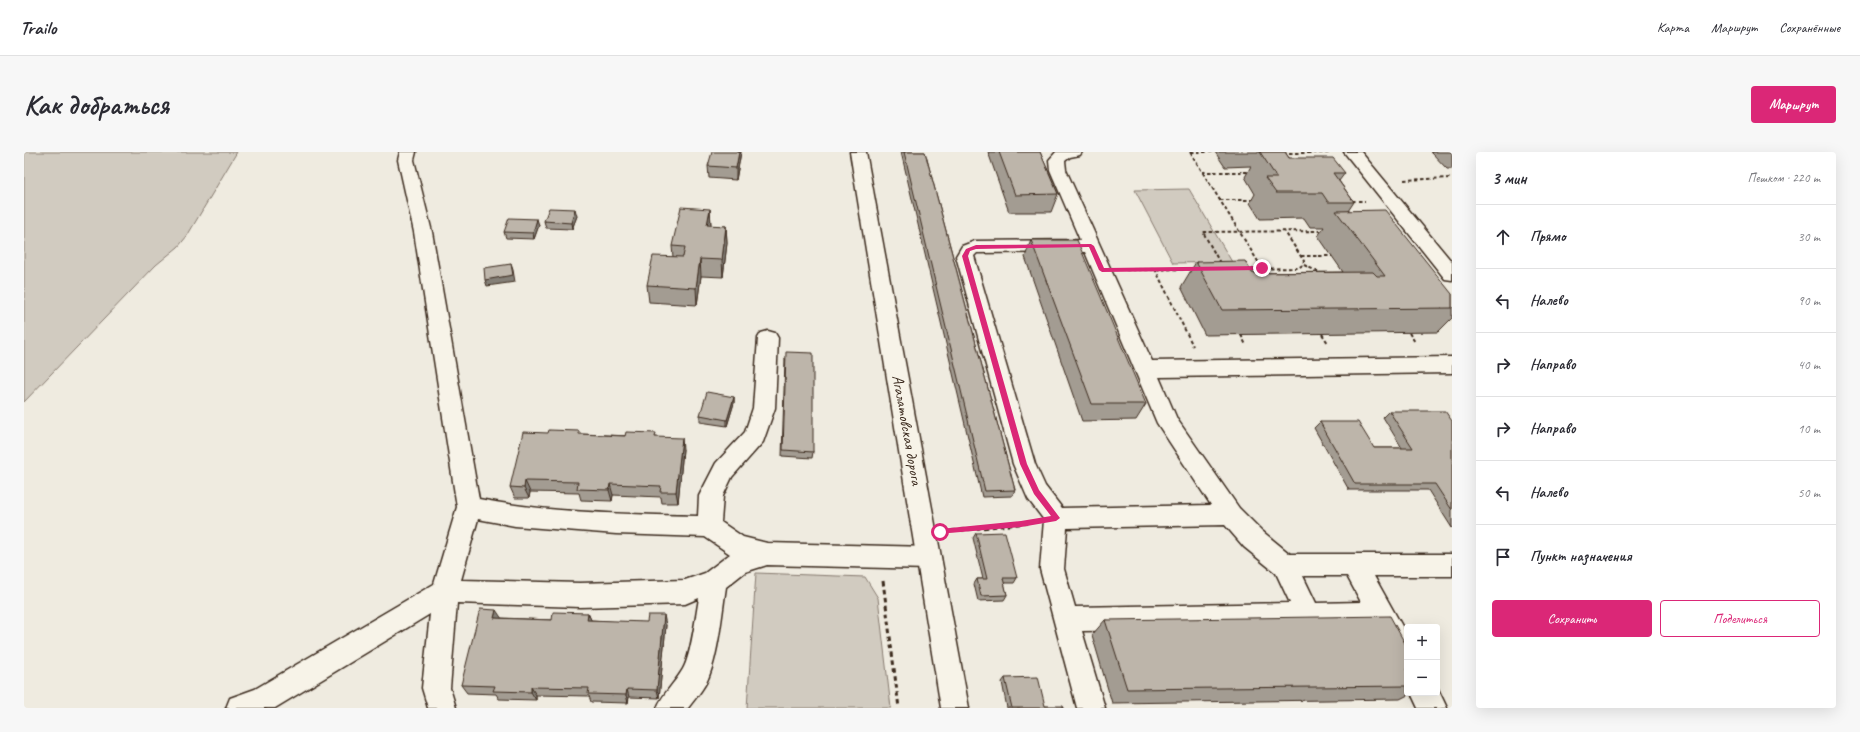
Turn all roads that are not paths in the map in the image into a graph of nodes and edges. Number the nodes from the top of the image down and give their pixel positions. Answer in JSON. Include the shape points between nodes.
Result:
{"nodes":[{"id":1,"x":408,"y":152,"type":"edge"},
{"id":2,"x":858,"y":152,"type":"edge"},
{"id":3,"x":1074,"y":152,"type":"edge"},
{"id":4,"x":1352,"y":152,"type":"edge"},
{"id":5,"x":1091,"y":246,"type":"junction"},
{"id":6,"x":1431,"y":248,"type":"junction"},
{"id":7,"x":1452,"y":248,"type":"edge"},
{"id":8,"x":1452,"y":274,"type":"edge"},
{"id":9,"x":768,"y":338,"type":"dead end"},
{"id":10,"x":1452,"y":365,"type":"edge"},
{"id":11,"x":1145,"y":369,"type":"junction"},
{"id":12,"x":469,"y":507,"type":"junction"},
{"id":13,"x":1231,"y":515,"type":"junction"},
{"id":14,"x":1056,"y":518,"type":"junction"},
{"id":15,"x":709,"y":527,"type":"junction"},
{"id":16,"x":767,"y":554,"type":"junction"},
{"id":17,"x":929,"y":558,"type":"junction"},
{"id":18,"x":1285,"y":565,"type":"junction"},
{"id":19,"x":1354,"y":565,"type":"junction"},
{"id":20,"x":1452,"y":565,"type":"edge"},
{"id":21,"x":714,"y":581,"type":"junction"},
{"id":22,"x":445,"y":591,"type":"junction"},
{"id":23,"x":1381,"y":614,"type":"junction"},
{"id":24,"x":1309,"y":615,"type":"junction"},
{"id":25,"x":1065,"y":618,"type":"junction"},
{"id":26,"x":1406,"y":660,"type":"edge"},
{"id":27,"x":1427,"y":696,"type":"edge"},
{"id":28,"x":240,"y":708,"type":"edge"},
{"id":29,"x":442,"y":708,"type":"edge"},
{"id":30,"x":671,"y":708,"type":"edge"},
{"id":31,"x":955,"y":708,"type":"edge"},
{"id":32,"x":1091,"y":708,"type":"edge"},
{"id":33,"x":1433,"y":708,"type":"edge"}],
"edges":[{"from":1,"to":12,"type":"main road","via":[[406,160],[423,232]]},
{"from":2,"to":17,"type":"main road","name":"Агалатовская дорога"},
{"from":3,"to":5,"type":"main road","via":[[1065,153],[1057,160],[1058,170]]},
{"from":4,"to":6,"type":"main road"},
{"from":5,"to":11,"type":"main road"},
{"from":5,"to":14,"type":"main road","via":[[976,247],[968,250],[965,256],[1024,464],[1036,492]]},
{"from":6,"to":7,"type":"main road"},
{"from":6,"to":8,"type":"main road"},
{"from":9,"to":15,"type":"main road","via":[[764,408],[755,436],[724,470],[711,496]]},
{"from":10,"to":11,"type":"main road"},
{"from":11,"to":13,"type":"main road","via":[[1168,423]]},
{"from":12,"to":15,"type":"main road","via":[[515,516],[616,524]]},
{"from":12,"to":22,"type":"main road"},
{"from":13,"to":14,"type":"main road"},
{"from":13,"to":18,"type":"main road","via":[[1253,539]]},
{"from":14,"to":25,"type":"main road","via":[[1052,569]]},
{"from":15,"to":16,"type":"main road","via":[[737,546]]},
{"from":16,"to":17,"type":"main road"},
{"from":16,"to":21,"type":"main road","via":[[737,563]]},
{"from":17,"to":31,"type":"main road","name":"Агалатовская дорога"},
{"from":18,"to":19,"type":"main road"},
{"from":18,"to":24,"type":"main road"},
{"from":19,"to":20,"type":"main road"},
{"from":19,"to":23,"type":"main road"},
{"from":21,"to":22,"type":"main road","via":[[685,592],[580,595]]},
{"from":21,"to":30,"type":"main road","via":[[707,629],[696,674]]},
{"from":22,"to":28,"type":"main road","via":[[262,700]]},
{"from":22,"to":29,"type":"main road","via":[[436,688]]},
{"from":23,"to":24,"type":"main road"},
{"from":23,"to":26,"type":"main road"},
{"from":24,"to":25,"type":"main road"},
{"from":25,"to":32,"type":"main road"},
{"from":27,"to":33,"type":"main road"}]}
